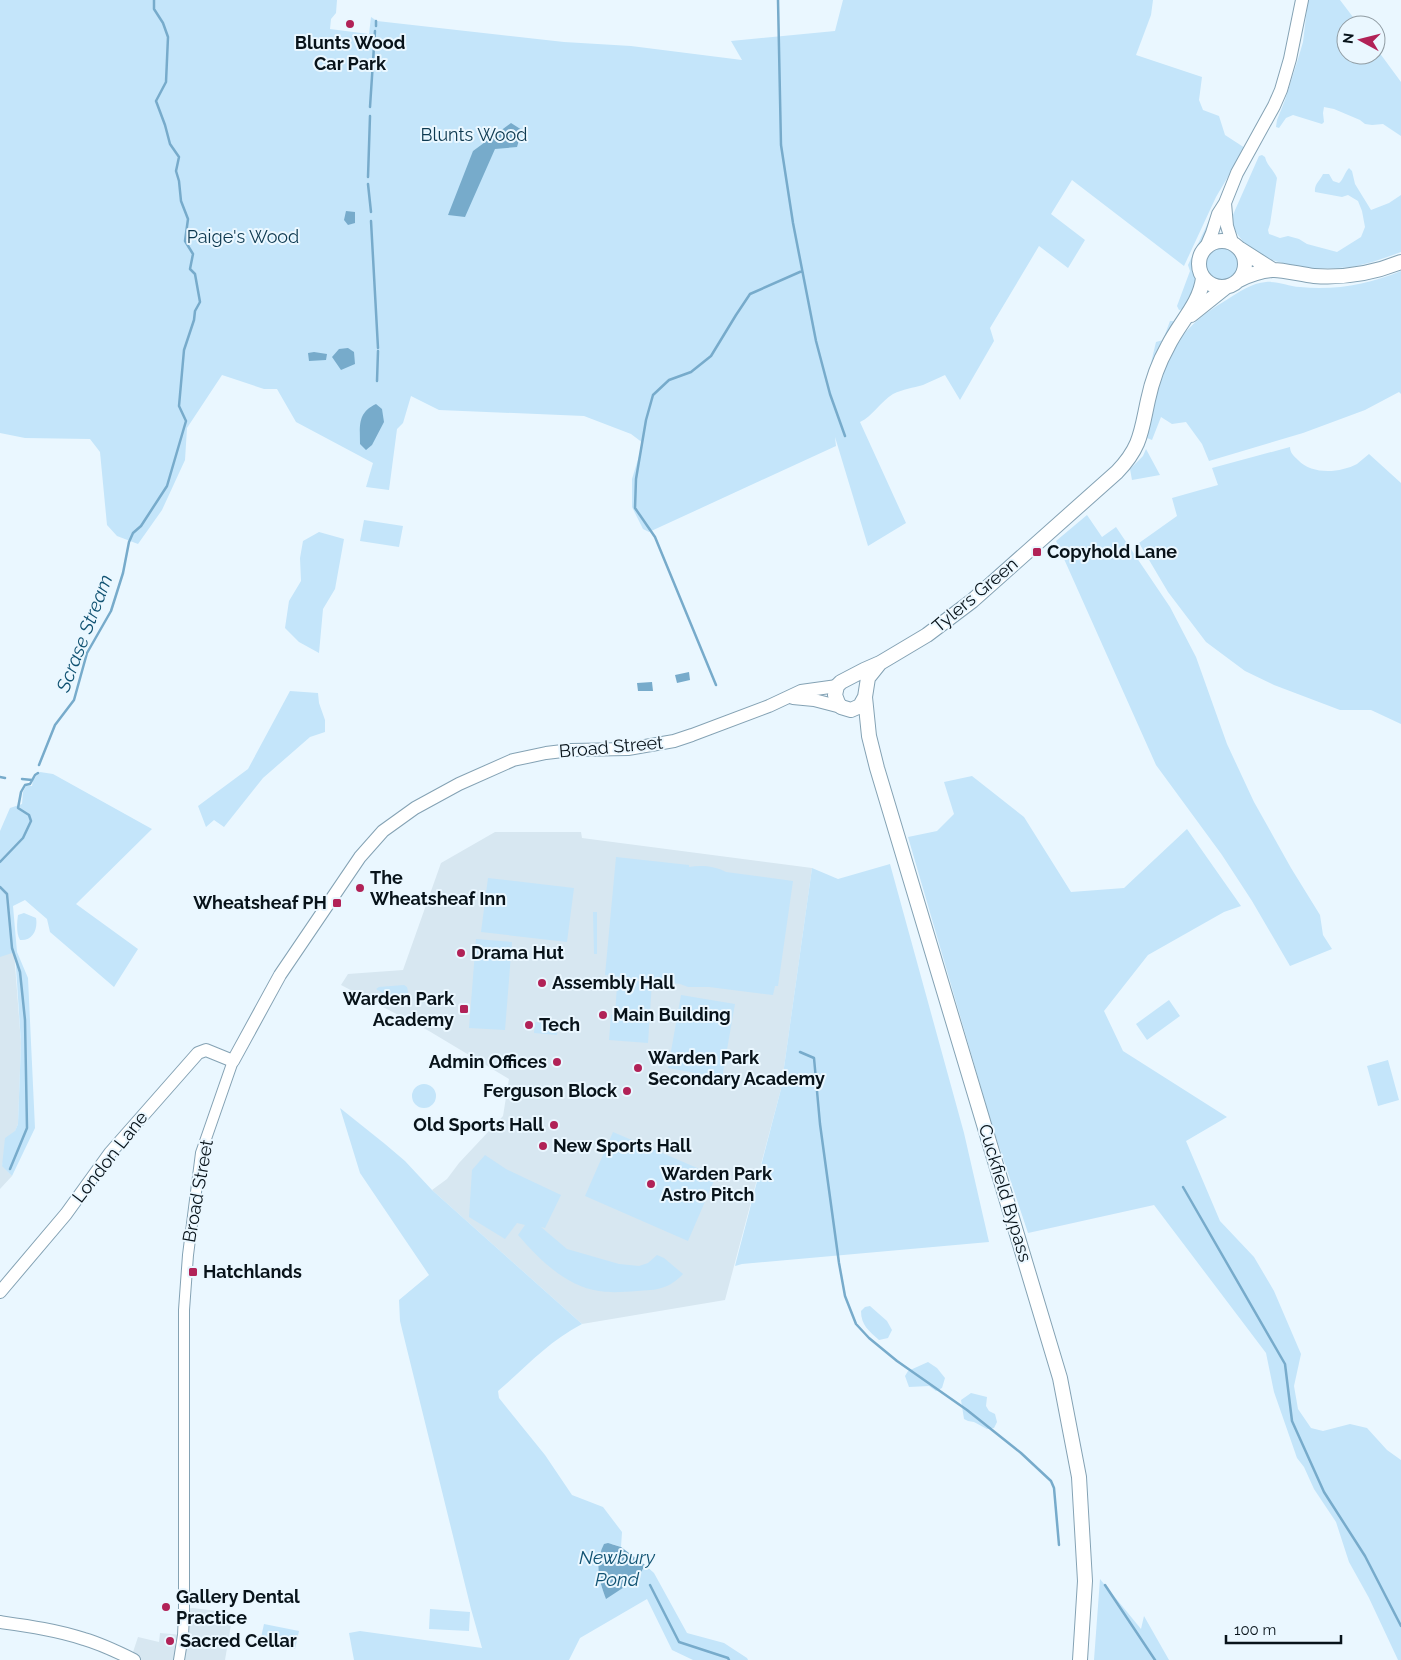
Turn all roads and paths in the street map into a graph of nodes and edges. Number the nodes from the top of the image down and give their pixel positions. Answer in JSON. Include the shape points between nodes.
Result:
{"nodes":[{"id":1,"x":1302,"y":0,"type":"edge"},
{"id":2,"x":1225,"y":202,"type":"junction"},
{"id":3,"x":1236,"y":246,"type":"junction"},
{"id":4,"x":1206,"y":247,"type":"junction"},
{"id":5,"x":1401,"y":262,"type":"edge"},
{"id":6,"x":1273,"y":270,"type":"junction"},
{"id":7,"x":1203,"y":278,"type":"junction"},
{"id":8,"x":1239,"y":280,"type":"junction"},
{"id":9,"x":1226,"y":288,"type":"junction"},
{"id":10,"x":1184,"y":319,"type":"junction"},
{"id":11,"x":880,"y":663,"type":"junction"},
{"id":12,"x":842,"y":683,"type":"junction"},
{"id":13,"x":865,"y":695,"type":"junction"},
{"id":14,"x":786,"y":699,"type":"junction"},
{"id":15,"x":843,"y":708,"type":"junction"},
{"id":16,"x":732,"y":720,"type":"joint"},
{"id":17,"x":869,"y":736,"type":"junction"},
{"id":18,"x":233,"y":1061,"type":"junction"},
{"id":19,"x":0,"y":1292,"type":"edge"},
{"id":20,"x":0,"y":1622,"type":"edge"},
{"id":21,"x":134,"y":1660,"type":"edge"},
{"id":22,"x":179,"y":1660,"type":"edge"},
{"id":23,"x":1080,"y":1660,"type":"edge"}],
"edges":[{"from":1,"to":2,"type":"main road","via":[[1281,90]]},
{"from":2,"to":3,"type":"main road","via":[[1227,226]]},
{"from":2,"to":4,"type":"main road"},
{"from":3,"to":4,"type":"highway","via":[[1218,241]]},
{"from":3,"to":6,"type":"highway"},
{"from":3,"to":8,"type":"highway","via":[[1244,255],[1245,268]]},
{"from":4,"to":7,"type":"highway","via":[[1198,266]]},
{"from":5,"to":6,"type":"highway","via":[[1369,272],[1331,276]]},
{"from":6,"to":8,"type":"highway"},
{"from":7,"to":9,"type":"highway","via":[[1213,286]]},
{"from":7,"to":10,"type":"highway","name":"Tylers Green","via":[[1197,299]]},
{"from":8,"to":9,"type":"highway"},
{"from":9,"to":10,"type":"highway","name":"Tylers Green"},
{"from":10,"to":11,"type":"highway","name":"Tylers Green","via":[[1160,363],[1149,394],[1143,431],[1129,460],[972,601],[927,635]]},
{"from":11,"to":12,"type":"highway","name":"Tylers Green"},
{"from":11,"to":13,"type":"highway","name":"Tylers Green","via":[[868,678]]},
{"from":12,"to":13,"type":"highway","via":[[851,679],[860,683]]},
{"from":12,"to":14,"type":"main road","name":"Tylers Green","via":[[801,691]]},
{"from":12,"to":15,"type":"highway","via":[[835,695]]},
{"from":13,"to":15,"type":"highway","via":[[856,709]]},
{"from":13,"to":17,"type":"highway","name":"Cuckfield Bypass"},
{"from":14,"to":15,"type":"main road","name":"Tylers Green","via":[[814,700]]},
{"from":14,"to":16,"type":"main road","name":"Tylers Green"},
{"from":15,"to":17,"type":"highway","name":"Cuckfield Bypass","via":[[854,714]]},
{"from":16,"to":18,"type":"main road","name":"Broad Street","via":[[655,745],[571,750],[513,760],[415,808],[383,831],[360,857],[280,975]]},
{"from":17,"to":23,"type":"highway","name":"Cuckfield Bypass","via":[[1060,1378],[1079,1477],[1085,1582]]},
{"from":18,"to":19,"type":"main road","name":"London Lane","via":[[206,1050],[198,1053],[110,1153],[66,1214]]},
{"from":18,"to":22,"type":"street","name":"Broad Street","via":[[201,1153],[188,1255],[184,1310],[184,1615]]},
{"from":20,"to":21,"type":"main road","via":[[83,1638]]}]}
